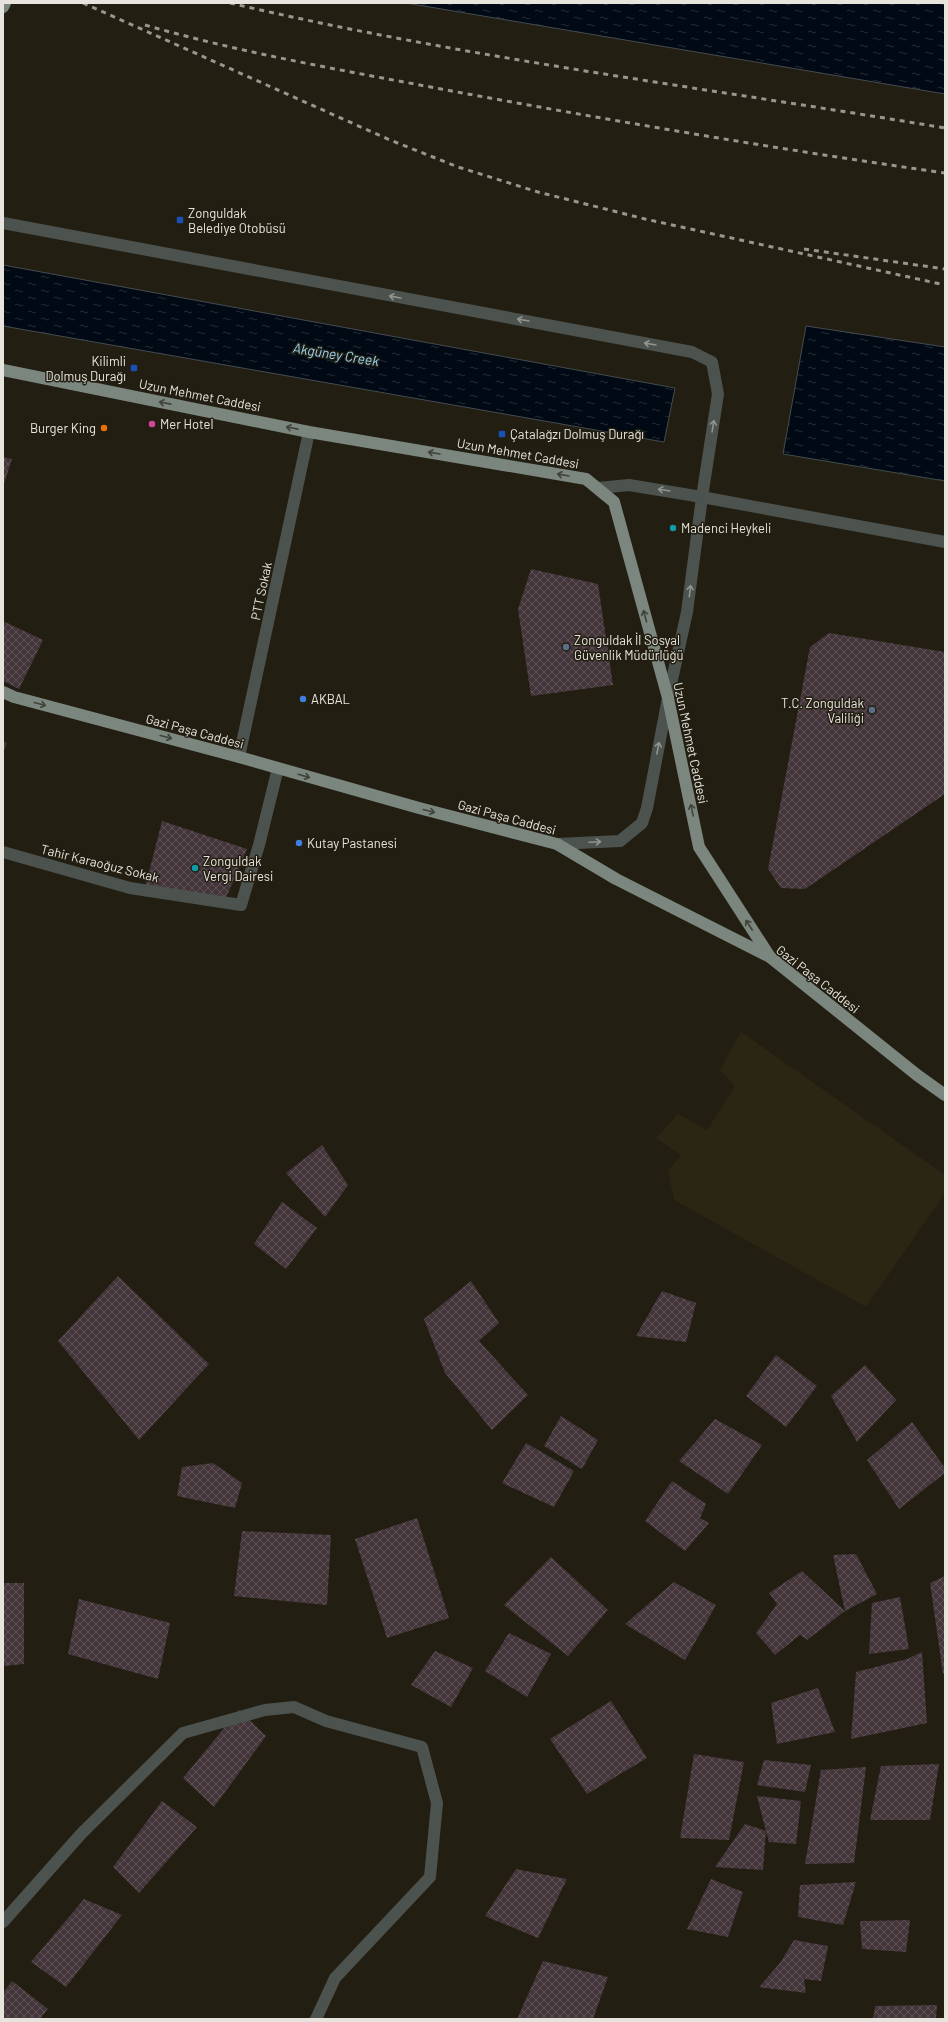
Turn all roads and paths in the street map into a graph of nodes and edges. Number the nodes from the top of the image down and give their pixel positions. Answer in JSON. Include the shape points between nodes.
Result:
{"nodes":[{"id":1,"x":4,"y":3,"type":"edge"},
{"id":2,"x":3,"y":8,"type":"edge"},
{"id":3,"x":3,"y":223,"type":"edge"},
{"id":4,"x":3,"y":370,"type":"edge"},
{"id":5,"x":310,"y":432,"type":"junction"},
{"id":6,"x":598,"y":488,"type":"junction"},
{"id":7,"x":702,"y":496,"type":"junction"},
{"id":8,"x":945,"y":542,"type":"edge"},
{"id":9,"x":3,"y":692,"type":"edge"},
{"id":10,"x":668,"y":698,"type":"junction"},
{"id":11,"x":239,"y":757,"type":"junction"},
{"id":12,"x":278,"y":768,"type":"junction"},
{"id":13,"x":556,"y":844,"type":"junction"},
{"id":14,"x":3,"y":852,"type":"edge"},
{"id":15,"x":770,"y":957,"type":"junction"},
{"id":16,"x":945,"y":1095,"type":"edge"},
{"id":17,"x":3,"y":1922,"type":"edge"},
{"id":18,"x":316,"y":2019,"type":"edge"}],
"edges":[{"from":1,"to":2,"type":"main road"},
{"from":7,"to":3,"type":"street","one_way":true,"via":[[718,394],[712,362],[692,352]]},
{"from":5,"to":4,"type":"main road","name":"Uzun Mehmet Caddesi","one_way":true},
{"from":6,"to":5,"type":"main road","name":"Uzun Mehmet Caddesi","one_way":true,"via":[[586,479]]},
{"from":5,"to":11,"type":"street","name":"PTT Sokak"},
{"from":7,"to":6,"type":"street","one_way":true,"via":[[629,485]]},
{"from":10,"to":6,"type":"main road","name":"Uzun Mehmet Caddesi","one_way":true,"via":[[614,502]]},
{"from":7,"to":8,"type":"street"},
{"from":10,"to":7,"type":"street","one_way":true,"via":[[687,612]]},
{"from":9,"to":11,"type":"main road","name":"Gazi Paşa Caddesi","one_way":true},
{"from":13,"to":10,"type":"street","one_way":true,"via":[[620,841],[642,823]]},
{"from":15,"to":10,"type":"main road","name":"Uzun Mehmet Caddesi","one_way":true,"via":[[699,847]]},
{"from":11,"to":12,"type":"main road","name":"Gazi Paşa Caddesi"},
{"from":12,"to":13,"type":"main road","name":"Gazi Paşa Caddesi","one_way":true},
{"from":12,"to":14,"type":"street","name":"Tahir Karaoğuz Sokak","via":[[260,845],[241,905],[130,888]]},
{"from":13,"to":15,"type":"main road","name":"Gazi Paşa Caddesi","via":[[616,879]]},
{"from":15,"to":16,"type":"main road","name":"Gazi Paşa Caddesi"},
{"from":17,"to":18,"type":"street","via":[[81,1834],[183,1733],[265,1710],[294,1707],[326,1721],[422,1747],[437,1803],[430,1877],[334,1978]]}]}
